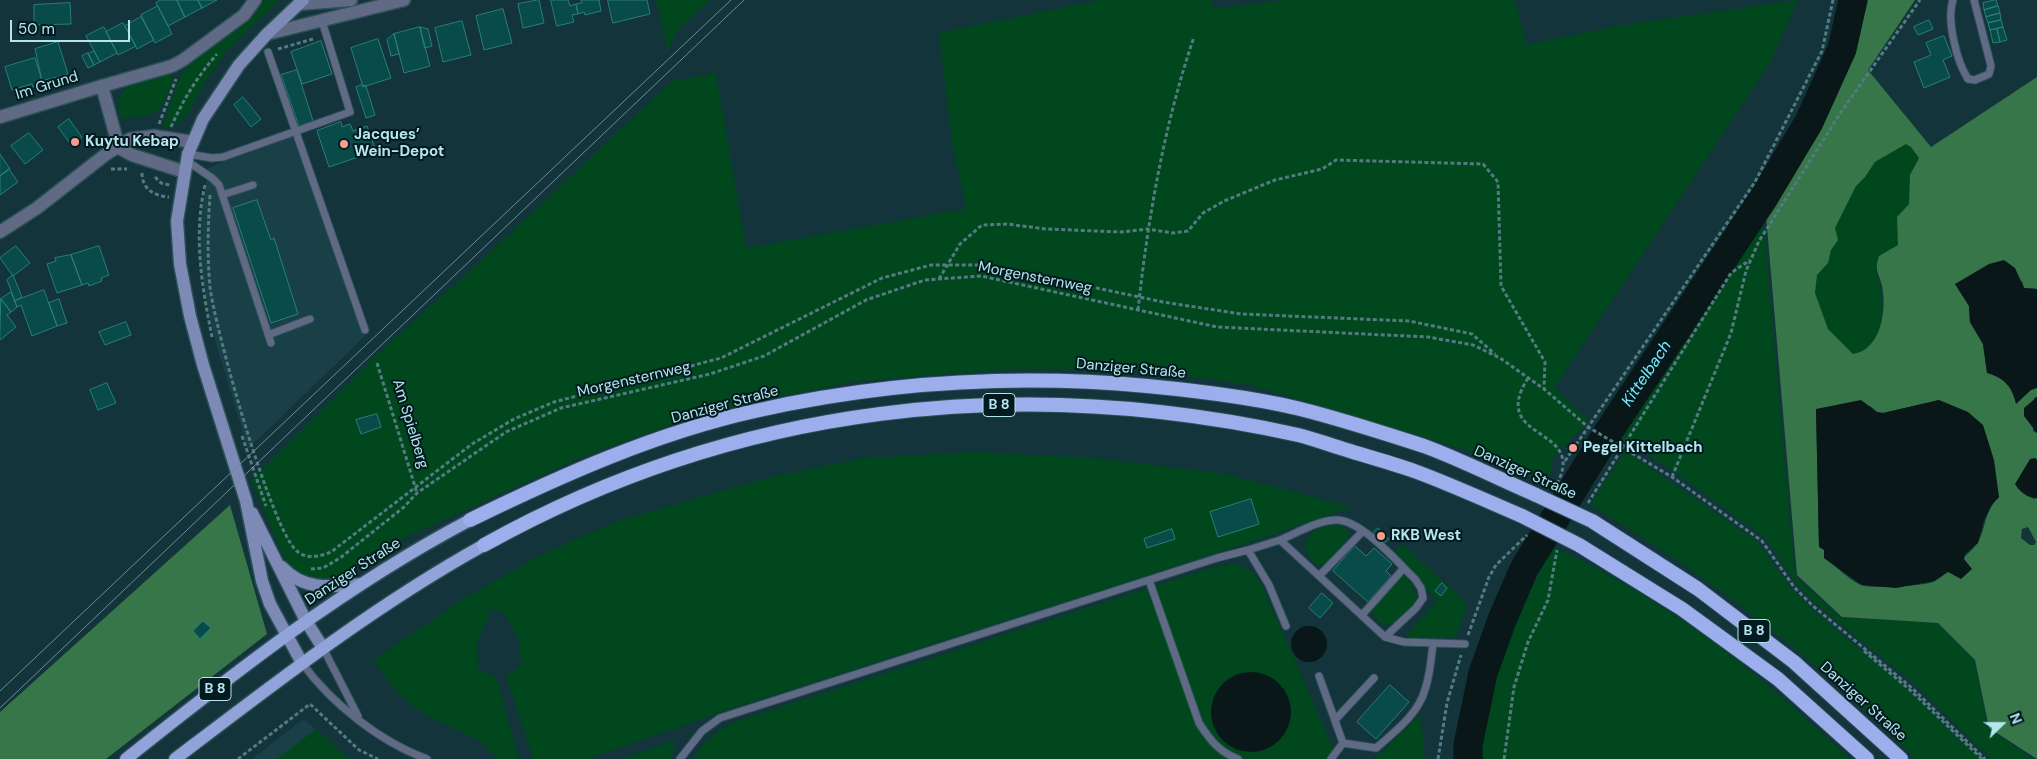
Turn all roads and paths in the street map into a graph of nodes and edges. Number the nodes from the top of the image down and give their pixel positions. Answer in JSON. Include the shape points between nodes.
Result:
{"nodes":[{"id":1,"x":255,"y":0,"type":"edge"},
{"id":2,"x":350,"y":0,"type":"edge"},
{"id":3,"x":399,"y":0,"type":"edge"},
{"id":4,"x":1833,"y":0,"type":"edge"},
{"id":5,"x":1920,"y":0,"type":"edge"},
{"id":6,"x":1952,"y":0,"type":"edge"},
{"id":7,"x":1974,"y":0,"type":"edge"},
{"id":8,"x":301,"y":2,"type":"edge"},
{"id":9,"x":322,"y":21,"type":"junction"},
{"id":10,"x":267,"y":34,"type":"junction"},
{"id":11,"x":1194,"y":37,"type":"dead end"},
{"id":12,"x":221,"y":49,"type":"dead end"},
{"id":13,"x":268,"y":52,"type":"dead end"},
{"id":14,"x":183,"y":60,"type":"junction"},
{"id":15,"x":102,"y":86,"type":"junction"},
{"id":16,"x":0,"y":117,"type":"edge"},
{"id":17,"x":171,"y":127,"type":"dead end"},
{"id":18,"x":157,"y":128,"type":"dead end"},
{"id":19,"x":295,"y":132,"type":"junction"},
{"id":20,"x":119,"y":148,"type":"junction"},
{"id":21,"x":188,"y":157,"type":"junction"},
{"id":22,"x":142,"y":172,"type":"dead end"},
{"id":23,"x":253,"y":185,"type":"dead end"},
{"id":24,"x":198,"y":188,"type":"dead end"},
{"id":25,"x":222,"y":195,"type":"junction"},
{"id":26,"x":164,"y":196,"type":"dead end"},
{"id":27,"x":202,"y":199,"type":"dead end"},
{"id":28,"x":1147,"y":229,"type":"junction"},
{"id":29,"x":0,"y":232,"type":"edge"},
{"id":30,"x":1750,"y":260,"type":"junction"},
{"id":31,"x":946,"y":265,"type":"junction"},
{"id":32,"x":939,"y":279,"type":"junction"},
{"id":33,"x":1140,"y":297,"type":"junction"},
{"id":34,"x":1138,"y":310,"type":"junction"},
{"id":35,"x":310,"y":319,"type":"dead end"},
{"id":36,"x":365,"y":330,"type":"dead end"},
{"id":37,"x":268,"y":335,"type":"junction"},
{"id":38,"x":271,"y":343,"type":"dead end"},
{"id":39,"x":213,"y":345,"type":"dead end"},
{"id":40,"x":1500,"y":358,"type":"junction"},
{"id":41,"x":377,"y":363,"type":"dead end"},
{"id":42,"x":1528,"y":378,"type":"junction"},
{"id":43,"x":1544,"y":388,"type":"junction"},
{"id":44,"x":1588,"y":427,"type":"junction"},
{"id":45,"x":240,"y":431,"type":"dead end"},
{"id":46,"x":1623,"y":446,"type":"junction"},
{"id":47,"x":1645,"y":459,"type":"junction"},
{"id":48,"x":1565,"y":461,"type":"junction"},
{"id":49,"x":1672,"y":476,"type":"junction"},
{"id":50,"x":415,"y":488,"type":"junction"},
{"id":51,"x":1553,"y":491,"type":"dead end"},
{"id":52,"x":417,"y":493,"type":"junction"},
{"id":53,"x":246,"y":501,"type":"junction"},
{"id":54,"x":268,"y":512,"type":"dead end"},
{"id":55,"x":470,"y":520,"type":"joint"},
{"id":56,"x":1530,"y":530,"type":"dead end"},
{"id":57,"x":1363,"y":531,"type":"junction"},
{"id":58,"x":1280,"y":540,"type":"junction"},
{"id":59,"x":484,"y":545,"type":"joint"},
{"id":60,"x":1248,"y":550,"type":"junction"},
{"id":61,"x":277,"y":562,"type":"junction"},
{"id":62,"x":306,"y":567,"type":"dead end"},
{"id":63,"x":1404,"y":568,"type":"junction"},
{"id":64,"x":1320,"y":576,"type":"junction"},
{"id":65,"x":1148,"y":580,"type":"junction"},
{"id":66,"x":361,"y":584,"type":"junction"},
{"id":67,"x":1548,"y":600,"type":"dead end"},
{"id":68,"x":1362,"y":615,"type":"junction"},
{"id":69,"x":306,"y":621,"type":"junction"},
{"id":70,"x":1286,"y":626,"type":"dead end"},
{"id":71,"x":286,"y":636,"type":"junction"},
{"id":72,"x":1385,"y":637,"type":"junction"},
{"id":73,"x":1433,"y":643,"type":"junction"},
{"id":74,"x":1465,"y":644,"type":"junction"},
{"id":75,"x":323,"y":648,"type":"junction"},
{"id":76,"x":302,"y":663,"type":"junction"},
{"id":77,"x":1319,"y":676,"type":"dead end"},
{"id":78,"x":1374,"y":678,"type":"dead end"},
{"id":79,"x":359,"y":719,"type":"junction"},
{"id":80,"x":1335,"y":720,"type":"junction"},
{"id":81,"x":1343,"y":743,"type":"junction"},
{"id":82,"x":126,"y":759,"type":"edge"},
{"id":83,"x":175,"y":759,"type":"edge"},
{"id":84,"x":238,"y":759,"type":"edge"},
{"id":85,"x":378,"y":759,"type":"edge"},
{"id":86,"x":427,"y":759,"type":"edge"},
{"id":87,"x":680,"y":759,"type":"edge"},
{"id":88,"x":1238,"y":759,"type":"edge"},
{"id":89,"x":1331,"y":759,"type":"edge"},
{"id":90,"x":1438,"y":759,"type":"edge"},
{"id":91,"x":1504,"y":759,"type":"edge"},
{"id":92,"x":1867,"y":759,"type":"edge"},
{"id":93,"x":1901,"y":759,"type":"edge"},
{"id":94,"x":1983,"y":759,"type":"edge"}],
"edges":[{"from":1,"to":14,"type":"street","name":"Im Grund","via":[[244,15]]},
{"from":2,"to":8,"type":"street"},
{"from":3,"to":9,"type":"street"},
{"from":4,"to":44,"type":"path","via":[[1822,51],[1755,182]]},
{"from":5,"to":30,"type":"path","via":[[1841,112]]},
{"from":6,"to":7,"type":"lane","via":[[1951,19],[1962,69],[1968,79],[1976,80],[1989,74],[1991,66]]},
{"from":8,"to":10,"type":"main road","name":"Danziger Straße"},
{"from":9,"to":10,"type":"street"},
{"from":9,"to":19,"type":"lane","via":[[350,112]]},
{"from":10,"to":21,"type":"main road","name":"Danziger Straße","via":[[239,65],[203,119]]},
{"from":11,"to":28,"type":"path","via":[[1179,81]]},
{"from":12,"to":17,"type":"path","via":[[182,102]]},
{"from":13,"to":19,"type":"lane"},
{"from":14,"to":15,"type":"street","name":"Im Grund"},
{"from":14,"to":18,"type":"path"},
{"from":15,"to":16,"type":"street","name":"Im Grund"},
{"from":15,"to":20,"type":"street"},
{"from":19,"to":21,"type":"lane","via":[[223,156]]},
{"from":19,"to":36,"type":"lane"},
{"from":20,"to":21,"type":"street","via":[[132,155]]},
{"from":20,"to":21,"type":"street","via":[[130,139],[142,136],[166,137]]},
{"from":20,"to":29,"type":"street"},
{"from":21,"to":25,"type":"lane","via":[[219,185]]},
{"from":21,"to":53,"type":"main road","name":"Danziger Straße","via":[[177,221],[180,264],[203,366]]},
{"from":22,"to":26,"type":"path","via":[[146,188]]},
{"from":23,"to":25,"type":"lane"},
{"from":24,"to":50,"type":"path","via":[[204,188],[210,195],[210,288],[218,333],[232,386],[270,496],[290,542],[298,552],[319,557],[331,552]]},
{"from":25,"to":37,"type":"lane"},
{"from":27,"to":39,"type":"path","via":[[199,263]]},
{"from":28,"to":31,"type":"path","via":[[1121,232],[982,225],[960,244]]},
{"from":28,"to":33,"type":"path"},
{"from":28,"to":43,"type":"path","via":[[1173,233],[1188,230],[1203,213],[1224,201],[1275,180],[1322,169],[1336,160],[1483,164],[1498,182],[1502,286],[1546,362]]},
{"from":30,"to":46,"type":"path","via":[[1731,273]]},
{"from":30,"to":49,"type":"path","via":[[1731,333]]},
{"from":31,"to":32,"type":"path"},
{"from":31,"to":33,"type":"path","via":[[987,265]]},
{"from":31,"to":50,"type":"path","via":[[931,265],[882,278],[721,358],[554,402],[514,419],[472,444]]},
{"from":32,"to":34,"type":"path","name":"Morgensternweg","via":[[981,276]]},
{"from":32,"to":52,"type":"path","name":"Morgensternweg","via":[[925,280],[866,300],[764,356],[710,374],[561,408],[506,432]]},
{"from":33,"to":34,"type":"path"},
{"from":33,"to":40,"type":"path","via":[[1241,314],[1409,321],[1472,334]]},
{"from":34,"to":40,"type":"path","name":"Morgensternweg","via":[[1217,327],[1428,337],[1473,345]]},
{"from":35,"to":37,"type":"lane"},
{"from":37,"to":38,"type":"lane"},
{"from":40,"to":42,"type":"path","name":"Morgensternweg"},
{"from":41,"to":50,"type":"path","name":"Am Spielberg"},
{"from":42,"to":43,"type":"path","name":"Morgensternweg"},
{"from":42,"to":48,"type":"path","via":[[1517,398],[1519,414],[1526,424],[1559,449]]},
{"from":43,"to":44,"type":"path","name":"Morgensternweg"},
{"from":44,"to":46,"type":"path","name":"Morgensternweg"},
{"from":44,"to":48,"type":"path"},
{"from":45,"to":54,"type":"path"},
{"from":46,"to":47,"type":"path","name":"Morgensternweg"},
{"from":47,"to":49,"type":"path"},
{"from":47,"to":94,"type":"path","via":[[1760,541],[1793,589],[1812,608],[1910,690]]},
{"from":48,"to":51,"type":"path","via":[[1562,476]]},
{"from":49,"to":94,"type":"path","via":[[1762,541],[1794,588],[1912,688]]},
{"from":50,"to":52,"type":"path","name":"Am Spielberg"},
{"from":52,"to":62,"type":"path","name":"Morgensternweg","via":[[340,558],[323,568]]},
{"from":53,"to":61,"type":"main road","name":"Danziger Straße"},
{"from":53,"to":71,"type":"main road","name":"Danziger Straße","via":[[262,581]]},
{"from":55,"to":66,"type":"main road","name":"Danziger Straße","number":"B 8"},
{"from":55,"to":93,"type":"highway","name":"Danziger Straße","number":"B 8","bridge":true,"via":[[520,495],[630,450],[754,411],[862,391],[972,380],[1084,380],[1200,391],[1310,411],[1425,447],[1592,521],[1698,588],[1794,662]]},
{"from":56,"to":74,"type":"path","via":[[1492,571]]},
{"from":57,"to":58,"type":"lane","via":[[1348,521],[1336,520],[1322,522]]},
{"from":57,"to":63,"type":"lane"},
{"from":57,"to":64,"type":"lane"},
{"from":58,"to":60,"type":"lane"},
{"from":58,"to":64,"type":"lane"},
{"from":59,"to":75,"type":"main road","number":"B 8","via":[[389,602]]},
{"from":59,"to":92,"type":"highway","number":"B 8","bridge":true,"via":[[532,518],[592,492],[702,451],[757,435],[864,415],[972,405],[1083,406],[1186,415],[1300,436],[1415,471],[1522,516],[1579,545],[1682,609],[1778,679]]},
{"from":60,"to":65,"type":"lane"},
{"from":60,"to":70,"type":"lane","via":[[1269,585]]},
{"from":61,"to":66,"type":"main road","via":[[300,582],[326,588]]},
{"from":61,"to":69,"type":"main road","name":"Danziger Straße"},
{"from":63,"to":68,"type":"lane"},
{"from":63,"to":72,"type":"lane","via":[[1418,583],[1423,598]]},
{"from":64,"to":68,"type":"lane"},
{"from":65,"to":87,"type":"lane","via":[[720,718],[702,731]]},
{"from":65,"to":88,"type":"lane","via":[[1199,723],[1212,743],[1228,756]]},
{"from":66,"to":69,"type":"main road","name":"Danziger Straße","number":"B 8"},
{"from":67,"to":91,"type":"path","via":[[1528,642],[1514,687]]},
{"from":68,"to":72,"type":"lane"},
{"from":69,"to":71,"type":"main road","name":"Danziger Straße","number":"B 8"},
{"from":69,"to":75,"type":"main road","name":"Danziger Straße"},
{"from":71,"to":76,"type":"main road","name":"Danziger Straße"},
{"from":71,"to":82,"type":"main road","name":"Danziger Straße","number":"B 8","via":[[240,668]]},
{"from":72,"to":73,"type":"lane","via":[[1404,642]]},
{"from":73,"to":74,"type":"lane"},
{"from":73,"to":81,"type":"lane","via":[[1426,692],[1411,715],[1376,748]]},
{"from":74,"to":90,"type":"path","via":[[1447,703]]},
{"from":75,"to":76,"type":"main road","number":"B 8"},
{"from":75,"to":79,"type":"lane"},
{"from":76,"to":79,"type":"lane","via":[[334,701]]},
{"from":76,"to":83,"type":"main road","number":"B 8"},
{"from":77,"to":80,"type":"lane"},
{"from":78,"to":80,"type":"lane"},
{"from":79,"to":86,"type":"lane","via":[[408,752]]},
{"from":80,"to":81,"type":"lane"},
{"from":81,"to":89,"type":"lane"},
{"from":84,"to":85,"type":"path","via":[[310,704],[359,750]]}]}
